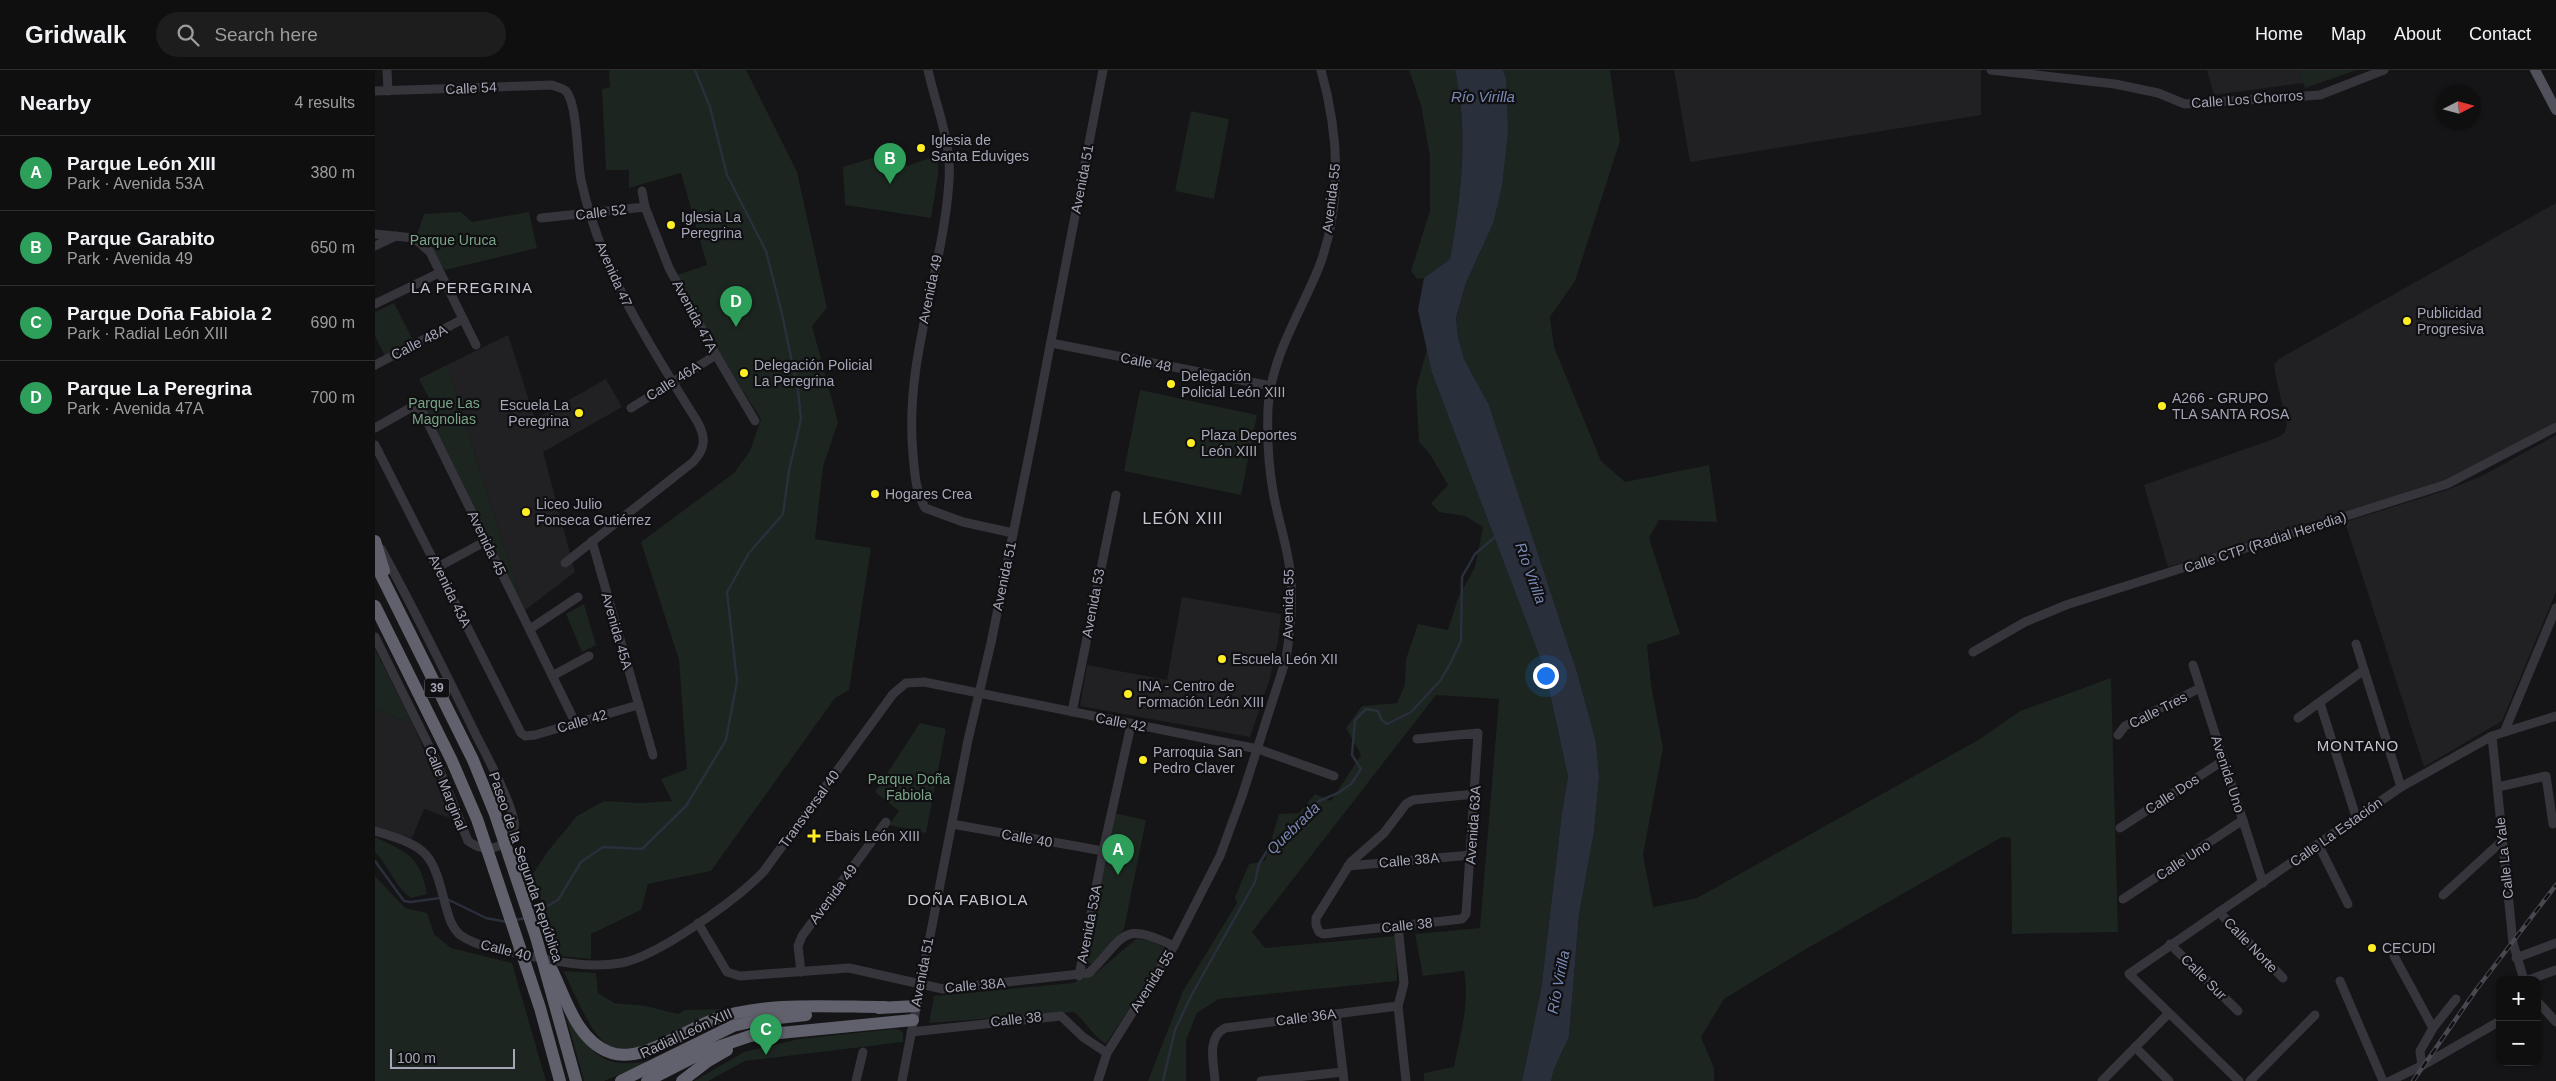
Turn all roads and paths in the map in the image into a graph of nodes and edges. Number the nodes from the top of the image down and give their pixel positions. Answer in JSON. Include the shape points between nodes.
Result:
{"nodes":[{"id":1,"x":387,"y":70,"type":"edge"},
{"id":2,"x":928,"y":70,"type":"edge"},
{"id":3,"x":1103,"y":70,"type":"edge"},
{"id":4,"x":1321,"y":70,"type":"edge"},
{"id":5,"x":1991,"y":70,"type":"edge"},
{"id":6,"x":2384,"y":70,"type":"edge"},
{"id":7,"x":2535,"y":70,"type":"edge"},
{"id":8,"x":375,"y":91,"type":"edge"},
{"id":9,"x":388,"y":91,"type":"junction"},
{"id":10,"x":565,"y":91,"type":"joint"},
{"id":11,"x":2556,"y":110,"type":"edge"},
{"id":12,"x":642,"y":191,"type":"dead end"},
{"id":13,"x":645,"y":206,"type":"junction"},
{"id":14,"x":590,"y":214,"type":"junction"},
{"id":15,"x":541,"y":218,"type":"dead end"},
{"id":16,"x":375,"y":234,"type":"edge"},
{"id":17,"x":396,"y":236,"type":"junction"},
{"id":18,"x":375,"y":246,"type":"edge"},
{"id":19,"x":439,"y":273,"type":"junction"},
{"id":20,"x":375,"y":304,"type":"edge"},
{"id":21,"x":463,"y":320,"type":"junction"},
{"id":22,"x":1051,"y":343,"type":"junction"},
{"id":23,"x":476,"y":345,"type":"dead end"},
{"id":24,"x":715,"y":355,"type":"junction"},
{"id":25,"x":375,"y":365,"type":"edge"},
{"id":26,"x":672,"y":382,"type":"junction"},
{"id":27,"x":1271,"y":386,"type":"junction"},
{"id":28,"x":631,"y":408,"type":"dead end"},
{"id":29,"x":755,"y":421,"type":"dead end"},
{"id":30,"x":375,"y":428,"type":"edge"},
{"id":31,"x":2556,"y":428,"type":"edge"},
{"id":32,"x":375,"y":445,"type":"edge"},
{"id":33,"x":1116,"y":495,"type":"dead end"},
{"id":34,"x":1013,"y":533,"type":"junction"},
{"id":35,"x":375,"y":539,"type":"edge"},
{"id":36,"x":486,"y":541,"type":"junction"},
{"id":37,"x":592,"y":541,"type":"junction"},
{"id":38,"x":375,"y":563,"type":"edge"},
{"id":39,"x":565,"y":563,"type":"dead end"},
{"id":40,"x":438,"y":567,"type":"junction"},
{"id":41,"x":391,"y":595,"type":"junction"},
{"id":42,"x":579,"y":597,"type":"dead end"},
{"id":43,"x":375,"y":606,"type":"edge"},
{"id":44,"x":2556,"y":608,"type":"edge"},
{"id":45,"x":530,"y":630,"type":"junction"},
{"id":46,"x":375,"y":637,"type":"edge"},
{"id":47,"x":2356,"y":644,"type":"dead end"},
{"id":48,"x":1973,"y":652,"type":"dead end"},
{"id":49,"x":589,"y":656,"type":"dead end"},
{"id":50,"x":2193,"y":665,"type":"dead end"},
{"id":51,"x":2364,"y":670,"type":"junction"},
{"id":52,"x":554,"y":676,"type":"junction"},
{"id":53,"x":906,"y":683,"type":"joint"},
{"id":54,"x":2200,"y":688,"type":"junction"},
{"id":55,"x":979,"y":692,"type":"junction"},
{"id":56,"x":2320,"y":703,"type":"junction"},
{"id":57,"x":638,"y":705,"type":"junction"},
{"id":58,"x":1072,"y":712,"type":"junction"},
{"id":59,"x":2556,"y":716,"type":"edge"},
{"id":60,"x":2298,"y":718,"type":"dead end"},
{"id":61,"x":575,"y":722,"type":"junction"},
{"id":62,"x":1131,"y":725,"type":"junction"},
{"id":63,"x":2505,"y":730,"type":"junction"},
{"id":64,"x":2118,"y":735,"type":"dead end"},
{"id":65,"x":525,"y":736,"type":"joint"},
{"id":66,"x":2492,"y":736,"type":"junction"},
{"id":67,"x":1417,"y":739,"type":"dead end"},
{"id":68,"x":1258,"y":749,"type":"junction"},
{"id":69,"x":653,"y":755,"type":"dead end"},
{"id":70,"x":2224,"y":760,"type":"junction"},
{"id":71,"x":1334,"y":776,"type":"dead end"},
{"id":72,"x":2498,"y":787,"type":"junction"},
{"id":73,"x":2401,"y":788,"type":"junction"},
{"id":74,"x":1475,"y":794,"type":"junction"},
{"id":75,"x":2356,"y":817,"type":"junction"},
{"id":76,"x":2243,"y":820,"type":"junction"},
{"id":77,"x":886,"y":822,"type":"dead end"},
{"id":78,"x":952,"y":824,"type":"junction"},
{"id":79,"x":2553,"y":824,"type":"dead end"},
{"id":80,"x":2120,"y":828,"type":"dead end"},
{"id":81,"x":375,"y":831,"type":"edge"},
{"id":82,"x":2502,"y":841,"type":"junction"},
{"id":83,"x":2318,"y":844,"type":"junction"},
{"id":84,"x":1103,"y":850,"type":"junction"},
{"id":85,"x":1471,"y":855,"type":"junction"},
{"id":86,"x":1348,"y":866,"type":"junction"},
{"id":87,"x":2263,"y":883,"type":"junction"},
{"id":88,"x":2443,"y":895,"type":"dead end"},
{"id":89,"x":2123,"y":898,"type":"dead end"},
{"id":90,"x":2348,"y":904,"type":"dead end"},
{"id":91,"x":2219,"y":912,"type":"junction"},
{"id":92,"x":1465,"y":916,"type":"joint"},
{"id":93,"x":698,"y":923,"type":"junction"},
{"id":94,"x":1399,"y":926,"type":"junction"},
{"id":95,"x":2554,"y":942,"type":"edge"},
{"id":96,"x":2170,"y":944,"type":"junction"},
{"id":97,"x":1174,"y":946,"type":"junction"},
{"id":98,"x":2394,"y":956,"type":"dead end"},
{"id":99,"x":2516,"y":958,"type":"junction"},
{"id":100,"x":2556,"y":970,"type":"edge"},
{"id":101,"x":801,"y":972,"type":"junction"},
{"id":102,"x":1079,"y":976,"type":"junction"},
{"id":103,"x":2523,"y":976,"type":"edge"},
{"id":104,"x":2539,"y":976,"type":"edge"},
{"id":105,"x":2283,"y":978,"type":"dead end"},
{"id":106,"x":2341,"y":980,"type":"dead end"},
{"id":107,"x":920,"y":985,"type":"junction"},
{"id":108,"x":559,"y":998,"type":"junction"},
{"id":109,"x":2456,"y":999,"type":"dead end"},
{"id":110,"x":2541,"y":1005,"type":"edge"},
{"id":111,"x":916,"y":1006,"type":"junction"},
{"id":112,"x":1398,"y":1006,"type":"junction"},
{"id":113,"x":885,"y":1007,"type":"junction"},
{"id":114,"x":2238,"y":1011,"type":"dead end"},
{"id":115,"x":2169,"y":1013,"type":"junction"},
{"id":116,"x":1336,"y":1014,"type":"junction"},
{"id":117,"x":2315,"y":1015,"type":"dead end"},
{"id":118,"x":2498,"y":1021,"type":"edge"},
{"id":119,"x":2556,"y":1022,"type":"edge"},
{"id":120,"x":912,"y":1026,"type":"junction"},
{"id":121,"x":2433,"y":1028,"type":"junction"},
{"id":122,"x":799,"y":1029,"type":"junction"},
{"id":123,"x":2135,"y":1047,"type":"junction"},
{"id":124,"x":863,"y":1052,"type":"dead end"},
{"id":125,"x":1107,"y":1054,"type":"junction"},
{"id":126,"x":2422,"y":1066,"type":"junction"},
{"id":127,"x":1344,"y":1077,"type":"edge"},
{"id":128,"x":560,"y":1081,"type":"edge"},
{"id":129,"x":576,"y":1081,"type":"edge"},
{"id":130,"x":621,"y":1081,"type":"edge"},
{"id":131,"x":647,"y":1081,"type":"edge"},
{"id":132,"x":682,"y":1081,"type":"edge"},
{"id":133,"x":856,"y":1081,"type":"edge"},
{"id":134,"x":901,"y":1081,"type":"edge"},
{"id":135,"x":1098,"y":1081,"type":"edge"},
{"id":136,"x":1215,"y":1081,"type":"edge"},
{"id":137,"x":1261,"y":1081,"type":"edge"},
{"id":138,"x":1406,"y":1081,"type":"edge"},
{"id":139,"x":2102,"y":1081,"type":"edge"},
{"id":140,"x":2169,"y":1081,"type":"edge"},
{"id":141,"x":2239,"y":1081,"type":"edge"},
{"id":142,"x":2249,"y":1081,"type":"edge"},
{"id":143,"x":2383,"y":1081,"type":"edge"},
{"id":144,"x":2390,"y":1081,"type":"edge"}],
"edges":[{"from":1,"to":9,"type":"street"},
{"from":2,"to":34,"type":"street","name":"Avenida 49","via":[[946,133],[949,180],[944,226],[924,316],[911,409],[916,490],[925,508],[963,522]]},
{"from":3,"to":22,"type":"street","name":"Avenida 51"},
{"from":4,"to":27,"type":"street","name":"Avenida 55","via":[[1336,138],[1336,182],[1330,227],[1319,266],[1283,346]]},
{"from":5,"to":6,"type":"street","name":"Calle Los Chorros","via":[[2115,84],[2158,93],[2185,104],[2320,95]]},
{"from":7,"to":11,"type":"main road"},
{"from":8,"to":9,"type":"street","name":"Calle 54"},
{"from":9,"to":10,"type":"street","name":"Calle 54","via":[[552,85]]},
{"from":10,"to":14,"type":"street","name":"Avenida 47","via":[[573,104],[581,179]]},
{"from":12,"to":13,"type":"street","name":"Calle 52"},
{"from":13,"to":14,"type":"street","name":"Calle 52"},
{"from":13,"to":24,"type":"street","name":"Avenida 47A","via":[[669,268]]},
{"from":14,"to":15,"type":"street","name":"Calle 52"},
{"from":14,"to":26,"type":"street","name":"Avenida 47","via":[[621,296]]},
{"from":16,"to":17,"type":"street"},
{"from":17,"to":18,"type":"street"},
{"from":17,"to":19,"type":"street","via":[[414,238],[430,252]]},
{"from":19,"to":20,"type":"street"},
{"from":19,"to":21,"type":"street"},
{"from":21,"to":23,"type":"street"},
{"from":21,"to":25,"type":"street","name":"Calle 48A"},
{"from":22,"to":27,"type":"street","name":"Calle 48"},
{"from":22,"to":34,"type":"street","name":"Avenida 51"},
{"from":24,"to":26,"type":"street","name":"Calle 46A"},
{"from":24,"to":29,"type":"street","name":"Avenida 47A"},
{"from":26,"to":28,"type":"street","name":"Calle 46A"},
{"from":26,"to":37,"type":"street","name":"Avenida 47","via":[[703,431],[701,453]]},
{"from":27,"to":68,"type":"street","name":"Avenida 55","via":[[1267,455],[1288,556],[1291,615],[1281,677]]},
{"from":30,"to":36,"type":"street","name":"Avenida 45","via":[[411,408],[417,407],[422,411]]},
{"from":31,"to":48,"type":"street","name":"Calle CTP (Radial Heredia)","via":[[2447,484],[2066,605],[2025,622]]},
{"from":32,"to":40,"type":"street","name":"Avenida 43A"},
{"from":33,"to":58,"type":"street","name":"Avenida 53"},
{"from":34,"to":55,"type":"street","name":"Avenida 51"},
{"from":35,"to":41,"type":"highway"},
{"from":35,"to":46,"type":"street","name":"Calle Marginal","via":[[413,607],[492,768],[514,820],[508,841],[483,848],[468,841],[435,758]]},
{"from":36,"to":40,"type":"street"},
{"from":36,"to":45,"type":"street","name":"Avenida 45"},
{"from":37,"to":39,"type":"street"},
{"from":37,"to":57,"type":"street","name":"Avenida 45A"},
{"from":38,"to":41,"type":"highway","name":"Paseo de la Segunda República","number":"39"},
{"from":40,"to":65,"type":"street","name":"Avenida 43A","via":[[517,729]]},
{"from":41,"to":108,"type":"highway","name":"Paseo de la Segunda República","number":"39","via":[[473,760]]},
{"from":42,"to":45,"type":"street"},
{"from":43,"to":128,"type":"highway","number":"39","via":[[452,760],[477,819],[540,1008]]},
{"from":44,"to":63,"type":"street"},
{"from":45,"to":52,"type":"street","name":"Avenida 45"},
{"from":47,"to":51,"type":"street"},
{"from":49,"to":52,"type":"street"},
{"from":50,"to":54,"type":"street","name":"Avenida Uno"},
{"from":51,"to":56,"type":"street"},
{"from":51,"to":73,"type":"street"},
{"from":52,"to":61,"type":"street","name":"Avenida 45"},
{"from":53,"to":55,"type":"street","name":"Calle 42","via":[[924,682]]},
{"from":53,"to":93,"type":"street","name":"Transversal 40","via":[[893,694],[764,871],[749,888]]},
{"from":54,"to":64,"type":"street","name":"Calle Tres","via":[[2125,726]]},
{"from":54,"to":70,"type":"street","name":"Avenida Uno"},
{"from":55,"to":58,"type":"street","name":"Calle 42"},
{"from":55,"to":78,"type":"street","name":"Avenida 51"},
{"from":56,"to":60,"type":"street"},
{"from":56,"to":75,"type":"street"},
{"from":57,"to":61,"type":"street","name":"Calle 42"},
{"from":57,"to":69,"type":"street","name":"Avenida 45A"},
{"from":58,"to":62,"type":"street","name":"Calle 42"},
{"from":59,"to":63,"type":"street","name":"Calle La Estación"},
{"from":61,"to":65,"type":"street","name":"Calle 42"},
{"from":62,"to":68,"type":"street","name":"Calle 42"},
{"from":62,"to":84,"type":"street","name":"Avenida 53A"},
{"from":63,"to":66,"type":"street","name":"Calle La Estación"},
{"from":66,"to":72,"type":"street","name":"Calle La Yale"},
{"from":66,"to":73,"type":"street","name":"Calle La Estación"},
{"from":67,"to":74,"type":"street","name":"Avenida 63A","via":[[1476,732]]},
{"from":68,"to":71,"type":"street","name":"Calle 42"},
{"from":68,"to":97,"type":"street","name":"Avenida 55","via":[[1220,856]]},
{"from":70,"to":76,"type":"street","name":"Avenida Uno"},
{"from":70,"to":80,"type":"street","name":"Calle Dos"},
{"from":72,"to":79,"type":"street","via":[[2546,776]]},
{"from":72,"to":82,"type":"street","name":"Calle La Yale"},
{"from":73,"to":75,"type":"street","name":"Calle La Estación"},
{"from":74,"to":85,"type":"street","name":"Avenida 63A"},
{"from":74,"to":86,"type":"street","via":[[1413,800],[1405,804],[1384,833]]},
{"from":75,"to":83,"type":"street","name":"Calle La Estación"},
{"from":76,"to":87,"type":"street","name":"Avenida Uno"},
{"from":76,"to":89,"type":"street","name":"Calle Uno"},
{"from":77,"to":101,"type":"street","name":"Avenida 49","via":[[802,936],[798,946]]},
{"from":78,"to":84,"type":"street","name":"Calle 40"},
{"from":78,"to":107,"type":"street","name":"Avenida 51"},
{"from":81,"to":93,"type":"street","name":"Calle 40","via":[[404,839],[432,860],[455,929],[465,938],[503,951],[564,963],[597,965],[623,962],[648,954]]},
{"from":82,"to":88,"type":"street"},
{"from":82,"to":99,"type":"street","name":"Calle La Yale"},
{"from":83,"to":87,"type":"street","name":"Calle La Estación"},
{"from":83,"to":90,"type":"street"},
{"from":84,"to":102,"type":"street","name":"Avenida 53A"},
{"from":85,"to":86,"type":"street","name":"Calle 38A"},
{"from":85,"to":92,"type":"street","name":"Avenida 63A"},
{"from":86,"to":94,"type":"street","name":"Calle 38","via":[[1316,918],[1319,932]]},
{"from":87,"to":91,"type":"street","name":"Calle La Estación"},
{"from":91,"to":96,"type":"street","name":"Calle La Estación"},
{"from":91,"to":105,"type":"street","name":"Calle Norte"},
{"from":92,"to":94,"type":"street","name":"Calle 38","via":[[1462,919]]},
{"from":93,"to":101,"type":"street","name":"Calle 38A","via":[[731,975]]},
{"from":94,"to":112,"type":"street","via":[[1404,983]]},
{"from":95,"to":99,"type":"street"},
{"from":96,"to":114,"type":"street","name":"Calle Sur"},
{"from":96,"to":115,"type":"street","name":"Calle La Estación","via":[[2129,974]]},
{"from":97,"to":102,"type":"street","name":"Calle 38A","via":[[1150,934],[1137,932],[1126,935],[1089,973]]},
{"from":97,"to":125,"type":"street","name":"Avenida 55"},
{"from":98,"to":121,"type":"street"},
{"from":99,"to":103,"type":"street","name":"Calle La Yale"},
{"from":100,"to":104,"type":"street"},
{"from":101,"to":107,"type":"street","name":"Calle 38A","via":[[849,968]]},
{"from":102,"to":107,"type":"street","name":"Calle 38A","via":[[943,989]]},
{"from":106,"to":143,"type":"street"},
{"from":107,"to":111,"type":"street","name":"Avenida 51"},
{"from":108,"to":113,"type":"highway","via":[[593,1043],[622,1055],[642,1053],[725,1016],[759,1010]]},
{"from":108,"to":129,"type":"highway"},
{"from":109,"to":121,"type":"street"},
{"from":110,"to":119,"type":"street"},
{"from":111,"to":113,"type":"highway","name":"Radial León XIII"},
{"from":111,"to":120,"type":"street","name":"Avenida 51"},
{"from":112,"to":116,"type":"street","name":"Calle 36A"},
{"from":112,"to":138,"type":"street"},
{"from":113,"to":130,"type":"highway","name":"Radial León XIII","via":[[744,1022]]},
{"from":115,"to":123,"type":"street"},
{"from":115,"to":141,"type":"street"},
{"from":116,"to":127,"type":"street"},
{"from":116,"to":136,"type":"street","name":"Calle 36A","via":[[1230,1026],[1217,1034],[1212,1050]]},
{"from":117,"to":142,"type":"street"},
{"from":118,"to":126,"type":"street"},
{"from":120,"to":122,"type":"highway","name":"Radial León XIII"},
{"from":120,"to":125,"type":"street","name":"Calle 38","via":[[1061,1016]]},
{"from":120,"to":134,"type":"street","name":"Avenida 51"},
{"from":121,"to":126,"type":"street","via":[[2420,1051]]},
{"from":122,"to":131,"type":"highway","name":"Radial León XIII","via":[[750,1036],[723,1044]]},
{"from":122,"to":132,"type":"highway","via":[[726,1051]]},
{"from":123,"to":139,"type":"street"},
{"from":123,"to":140,"type":"street"},
{"from":124,"to":133,"type":"street"},
{"from":125,"to":135,"type":"street","name":"Avenida 55"},
{"from":126,"to":144,"type":"street"},
{"from":127,"to":137,"type":"street"}]}
